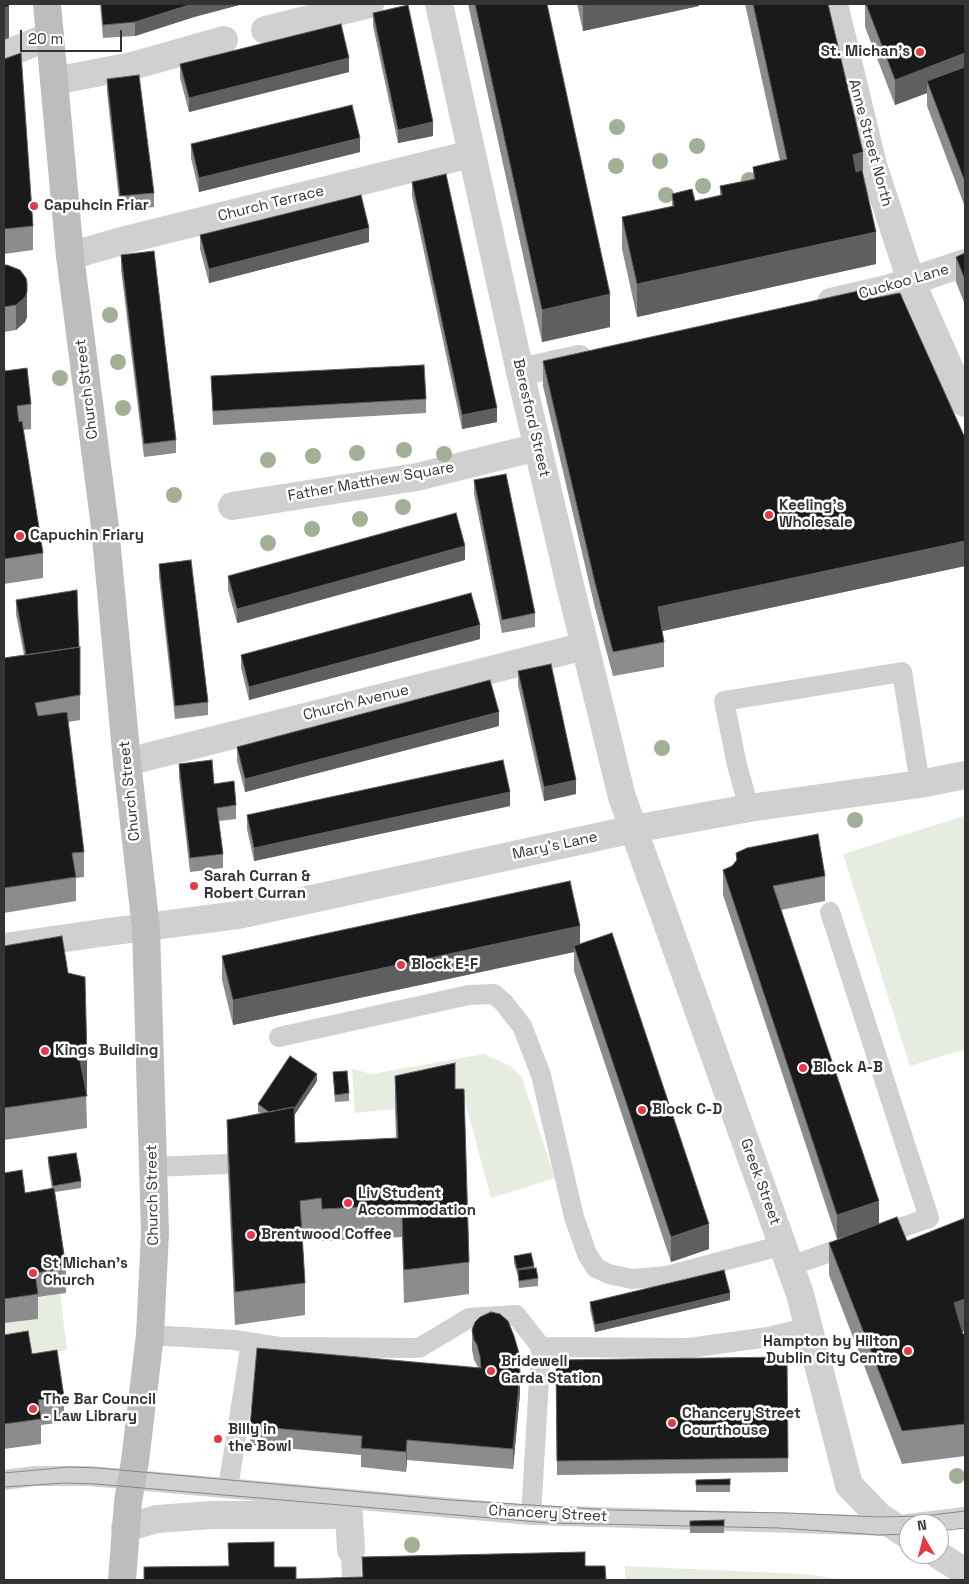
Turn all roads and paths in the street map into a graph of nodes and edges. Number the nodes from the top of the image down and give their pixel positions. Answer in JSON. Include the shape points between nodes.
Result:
{"nodes":[{"id":1,"x":47,"y":4,"type":"edge"},
{"id":2,"x":370,"y":4,"type":"edge"},
{"id":3,"x":439,"y":4,"type":"edge"},
{"id":4,"x":834,"y":4,"type":"edge"},
{"id":5,"x":265,"y":30,"type":"dead end"},
{"id":6,"x":50,"y":36,"type":"junction"},
{"id":7,"x":224,"y":40,"type":"dead end"},
{"id":8,"x":4,"y":55,"type":"edge"},
{"id":9,"x":54,"y":81,"type":"junction"},
{"id":10,"x":471,"y":154,"type":"junction"},
{"id":11,"x":70,"y":256,"type":"junction"},
{"id":12,"x":965,"y":263,"type":"edge"},
{"id":13,"x":911,"y":280,"type":"junction"},
{"id":14,"x":810,"y":307,"type":"edge"},
{"id":15,"x":607,"y":352,"type":"edge"},
{"id":16,"x":520,"y":372,"type":"junction"},
{"id":17,"x":965,"y":404,"type":"edge"},
{"id":18,"x":538,"y":447,"type":"junction"},
{"id":19,"x":232,"y":506,"type":"dead end"},
{"id":20,"x":585,"y":646,"type":"junction"},
{"id":21,"x":126,"y":762,"type":"junction"},
{"id":22,"x":965,"y":775,"type":"edge"},
{"id":23,"x":920,"y":784,"type":"junction"},
{"id":24,"x":750,"y":808,"type":"junction"},
{"id":25,"x":634,"y":829,"type":"junction"},
{"id":26,"x":830,"y":912,"type":"dead end"},
{"id":27,"x":146,"y":928,"type":"junction"},
{"id":28,"x":4,"y":947,"type":"edge"},
{"id":29,"x":279,"y":1037,"type":"dead end"},
{"id":30,"x":228,"y":1164,"type":"edge"},
{"id":31,"x":153,"y":1167,"type":"junction"},
{"id":32,"x":786,"y":1256,"type":"junction"},
{"id":33,"x":809,"y":1327,"type":"junction"},
{"id":34,"x":150,"y":1335,"type":"junction"},
{"id":35,"x":251,"y":1343,"type":"junction"},
{"id":36,"x":541,"y":1347,"type":"junction"},
{"id":37,"x":132,"y":1479,"type":"junction"},
{"id":38,"x":4,"y":1480,"type":"edge"},
{"id":39,"x":228,"y":1488,"type":"junction"},
{"id":40,"x":531,"y":1515,"type":"junction"},
{"id":41,"x":965,"y":1517,"type":"edge"},
{"id":42,"x":949,"y":1520,"type":"edge"},
{"id":43,"x":125,"y":1528,"type":"junction"},
{"id":44,"x":899,"y":1530,"type":"edge"},
{"id":45,"x":899,"y":1531,"type":"edge"},
{"id":46,"x":351,"y":1550,"type":"joint"},
{"id":47,"x":949,"y":1562,"type":"edge"},
{"id":48,"x":965,"y":1572,"type":"edge"},
{"id":49,"x":122,"y":1580,"type":"edge"},
{"id":50,"x":352,"y":1580,"type":"edge"}],
"edges":[{"from":1,"to":6,"type":"main road","name":"Church Street"},
{"from":2,"to":5,"type":"street"},
{"from":3,"to":10,"type":"street","name":"Beresford Street"},
{"from":4,"to":13,"type":"street","name":"Anne Street North","via":[[874,165]]},
{"from":6,"to":8,"type":"street"},
{"from":6,"to":9,"type":"main road","name":"Church Street"},
{"from":7,"to":9,"type":"street","via":[[132,66]]},
{"from":9,"to":11,"type":"main road","name":"Church Street"},
{"from":10,"to":11,"type":"street","name":"Church Terrace"},
{"from":10,"to":16,"type":"street","name":"Beresford Street"},
{"from":11,"to":21,"type":"main road","name":"Church Street","via":[[105,527]]},
{"from":12,"to":13,"type":"street","name":"Cuckoo Lane"},
{"from":13,"to":14,"type":"street","name":"Cuckoo Lane"},
{"from":13,"to":17,"type":"street","name":"Anne Street North"},
{"from":15,"to":16,"type":"street"},
{"from":16,"to":18,"type":"street","name":"Beresford Street"},
{"from":18,"to":19,"type":"street","name":"Father Matthew Square","via":[[417,477]]},
{"from":18,"to":20,"type":"street","name":"Beresford Street"},
{"from":20,"to":21,"type":"street","name":"Church Avenue"},
{"from":20,"to":25,"type":"street","name":"Beresford Street","via":[[622,797]]},
{"from":21,"to":27,"type":"main road","name":"Church Street"},
{"from":22,"to":23,"type":"street","name":"Mary's Lane"},
{"from":23,"to":24,"type":"street","name":"Mary's Lane"},
{"from":23,"to":24,"type":"lane","via":[[902,672],[724,701]]},
{"from":24,"to":25,"type":"street","name":"Mary's Lane"},
{"from":25,"to":27,"type":"street","name":"Mary's Lane","via":[[238,915]]},
{"from":25,"to":32,"type":"street","name":"Greek Street"},
{"from":26,"to":32,"type":"lane","via":[[930,1218]]},
{"from":27,"to":28,"type":"street","name":"Mary's Lane"},
{"from":27,"to":31,"type":"main road","name":"Church Street"},
{"from":29,"to":32,"type":"lane","via":[[469,995],[494,994],[522,1026],[541,1075],[574,1217],[586,1254],[596,1268],[632,1279]]},
{"from":30,"to":31,"type":"lane"},
{"from":31,"to":34,"type":"main road","name":"Church Street","via":[[155,1233]]},
{"from":32,"to":33,"type":"street","name":"Greek Street"},
{"from":33,"to":36,"type":"lane","via":[[768,1337],[690,1348]]},
{"from":33,"to":44,"type":"street","name":"Greek Street","via":[[849,1484],[880,1517]]},
{"from":34,"to":35,"type":"lane"},
{"from":34,"to":37,"type":"main road","name":"Church Street"},
{"from":35,"to":36,"type":"lane","via":[[280,1347],[419,1348],[469,1318],[516,1315]]},
{"from":35,"to":39,"type":"lane"},
{"from":36,"to":40,"type":"lane"},
{"from":37,"to":38,"type":"lane","name":"Chancery Street","via":[[73,1475]]},
{"from":37,"to":39,"type":"lane","name":"Chancery Street"},
{"from":37,"to":43,"type":"main road","name":"Church Street"},
{"from":39,"to":40,"type":"lane","name":"Chancery Street"},
{"from":40,"to":45,"type":"lane","name":"Chancery Street"},
{"from":41,"to":42,"type":"lane","name":"Chancery Street"},
{"from":43,"to":46,"type":"street","via":[[157,1519],[212,1515],[349,1515]]},
{"from":43,"to":49,"type":"main road","name":"Church Street"},
{"from":46,"to":50,"type":"lane"},
{"from":47,"to":48,"type":"street"}]}
